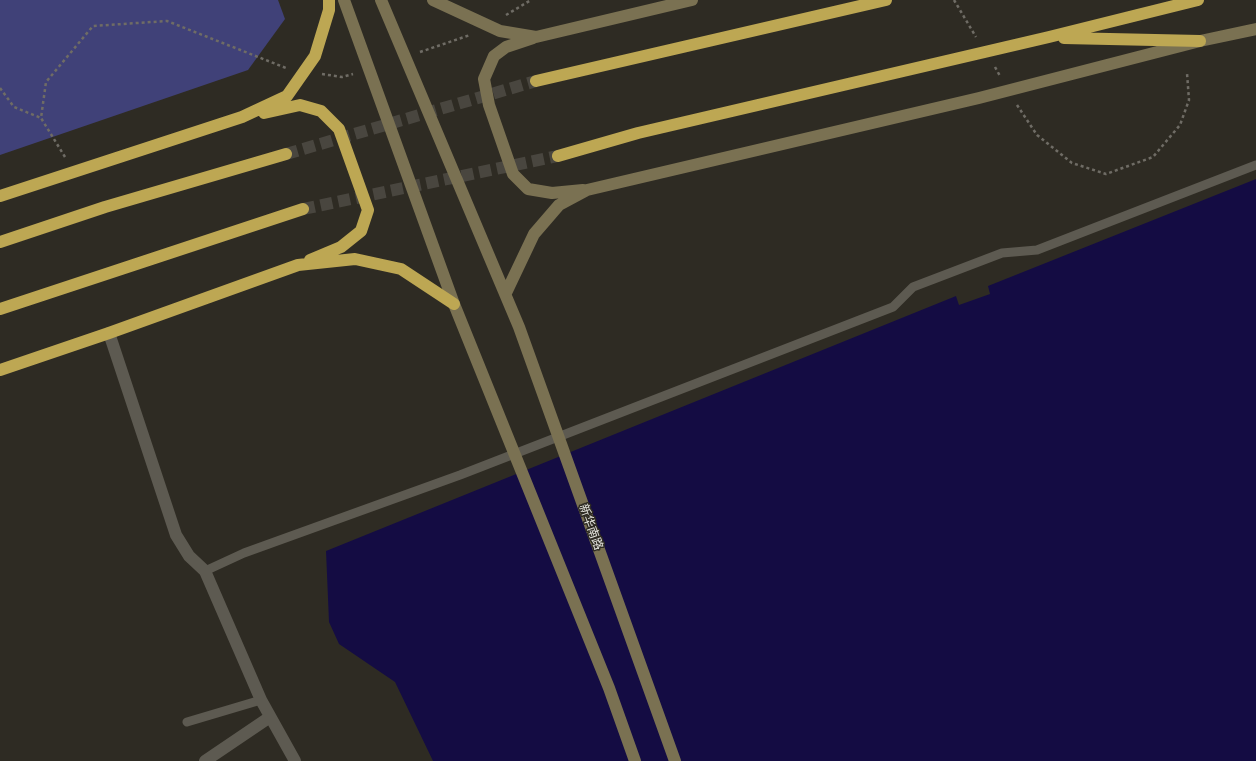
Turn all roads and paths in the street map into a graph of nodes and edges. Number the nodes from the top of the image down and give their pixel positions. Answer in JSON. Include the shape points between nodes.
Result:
{"nodes":[{"id":1,"x":329,"y":0,"type":"edge"},
{"id":2,"x":344,"y":0,"type":"edge"},
{"id":3,"x":381,"y":0,"type":"edge"},
{"id":4,"x":433,"y":0,"type":"edge"},
{"id":5,"x":531,"y":0,"type":"edge"},
{"id":6,"x":692,"y":0,"type":"edge"},
{"id":7,"x":886,"y":0,"type":"edge"},
{"id":8,"x":954,"y":0,"type":"edge"},
{"id":9,"x":1198,"y":0,"type":"edge"},
{"id":10,"x":505,"y":15,"type":"dead end"},
{"id":11,"x":1256,"y":29,"type":"edge"},
{"id":12,"x":472,"y":34,"type":"dead end"},
{"id":13,"x":536,"y":37,"type":"junction"},
{"id":14,"x":1049,"y":37,"type":"junction"},
{"id":15,"x":978,"y":40,"type":"dead end"},
{"id":16,"x":1200,"y":41,"type":"junction"},
{"id":17,"x":415,"y":54,"type":"dead end"},
{"id":18,"x":994,"y":66,"type":"dead end"},
{"id":19,"x":290,"y":69,"type":"dead end"},
{"id":20,"x":357,"y":73,"type":"dead end"},
{"id":21,"x":1187,"y":73,"type":"dead end"},
{"id":22,"x":320,"y":74,"type":"dead end"},
{"id":23,"x":1002,"y":80,"type":"dead end"},
{"id":24,"x":536,"y":81,"type":"tunnel mouth"},
{"id":25,"x":0,"y":88,"type":"edge"},
{"id":26,"x":1014,"y":100,"type":"dead end"},
{"id":27,"x":242,"y":117,"type":"junction"},
{"id":28,"x":41,"y":118,"type":"junction"},
{"id":29,"x":286,"y":154,"type":"tunnel mouth"},
{"id":30,"x":558,"y":156,"type":"tunnel mouth"},
{"id":31,"x":1256,"y":165,"type":"edge"},
{"id":32,"x":74,"y":172,"type":"junction"},
{"id":33,"x":587,"y":190,"type":"junction"},
{"id":34,"x":0,"y":196,"type":"edge"},
{"id":35,"x":303,"y":209,"type":"tunnel mouth"},
{"id":36,"x":0,"y":242,"type":"edge"},
{"id":37,"x":298,"y":265,"type":"junction"},
{"id":38,"x":506,"y":293,"type":"junction"},
{"id":39,"x":454,"y":304,"type":"junction"},
{"id":40,"x":0,"y":309,"type":"edge"},
{"id":41,"x":109,"y":333,"type":"junction"},
{"id":42,"x":0,"y":370,"type":"edge"},
{"id":43,"x":205,"y":571,"type":"junction"},
{"id":44,"x":261,"y":700,"type":"junction"},
{"id":45,"x":270,"y":717,"type":"junction"},
{"id":46,"x":187,"y":722,"type":"dead end"},
{"id":47,"x":205,"y":761,"type":"edge"},
{"id":48,"x":296,"y":761,"type":"edge"},
{"id":49,"x":634,"y":761,"type":"edge"},
{"id":50,"x":675,"y":761,"type":"edge"}],
"edges":[{"from":1,"to":27,"type":"highway","via":[[329,10],[315,56],[287,96]]},
{"from":2,"to":39,"type":"main road"},
{"from":3,"to":38,"type":"main road","name":"新华南路"},
{"from":4,"to":13,"type":"main road","via":[[500,31]]},
{"from":5,"to":10,"type":"path"},
{"from":6,"to":13,"type":"main road"},
{"from":7,"to":24,"type":"highway"},
{"from":8,"to":15,"type":"path"},
{"from":9,"to":14,"type":"highway"},
{"from":11,"to":16,"type":"main road"},
{"from":12,"to":17,"type":"path"},
{"from":13,"to":33,"type":"main road","via":[[506,47],[494,56],[484,79],[489,105],[513,174],[528,189],[552,193]]},
{"from":14,"to":16,"type":"highway"},
{"from":14,"to":30,"type":"highway","via":[[638,133]]},
{"from":16,"to":33,"type":"main road","via":[[979,98]]},
{"from":18,"to":23,"type":"path"},
{"from":19,"to":28,"type":"path","via":[[167,21],[93,26],[46,82]]},
{"from":20,"to":22,"type":"path","via":[[342,77]]},
{"from":21,"to":26,"type":"path","via":[[1189,100],[1180,125],[1152,157],[1106,174],[1072,163],[1038,135]]},
{"from":25,"to":28,"type":"path","via":[[14,107]]},
{"from":27,"to":32,"type":"highway"},
{"from":27,"to":37,"type":"highway","via":[[300,105],[321,111],[339,129],[368,210],[361,232],[341,247]]},
{"from":28,"to":32,"type":"path"},
{"from":29,"to":36,"type":"highway","via":[[105,207]]},
{"from":31,"to":43,"type":"lane","via":[[1037,250],[1002,253],[913,287],[893,307],[460,474],[244,553]]},
{"from":32,"to":34,"type":"highway"},
{"from":33,"to":38,"type":"main road","via":[[559,205],[534,234]]},
{"from":35,"to":40,"type":"highway"},
{"from":37,"to":39,"type":"highway","via":[[355,259],[401,269]]},
{"from":37,"to":41,"type":"highway"},
{"from":38,"to":50,"type":"main road","name":"新华南路"},
{"from":39,"to":49,"type":"main road","via":[[609,688]]},
{"from":41,"to":42,"type":"highway"},
{"from":41,"to":43,"type":"street","via":[[176,535],[189,556]]},
{"from":43,"to":44,"type":"street"},
{"from":44,"to":45,"type":"street"},
{"from":44,"to":46,"type":"lane"},
{"from":45,"to":47,"type":"street"},
{"from":45,"to":48,"type":"street"}]}
